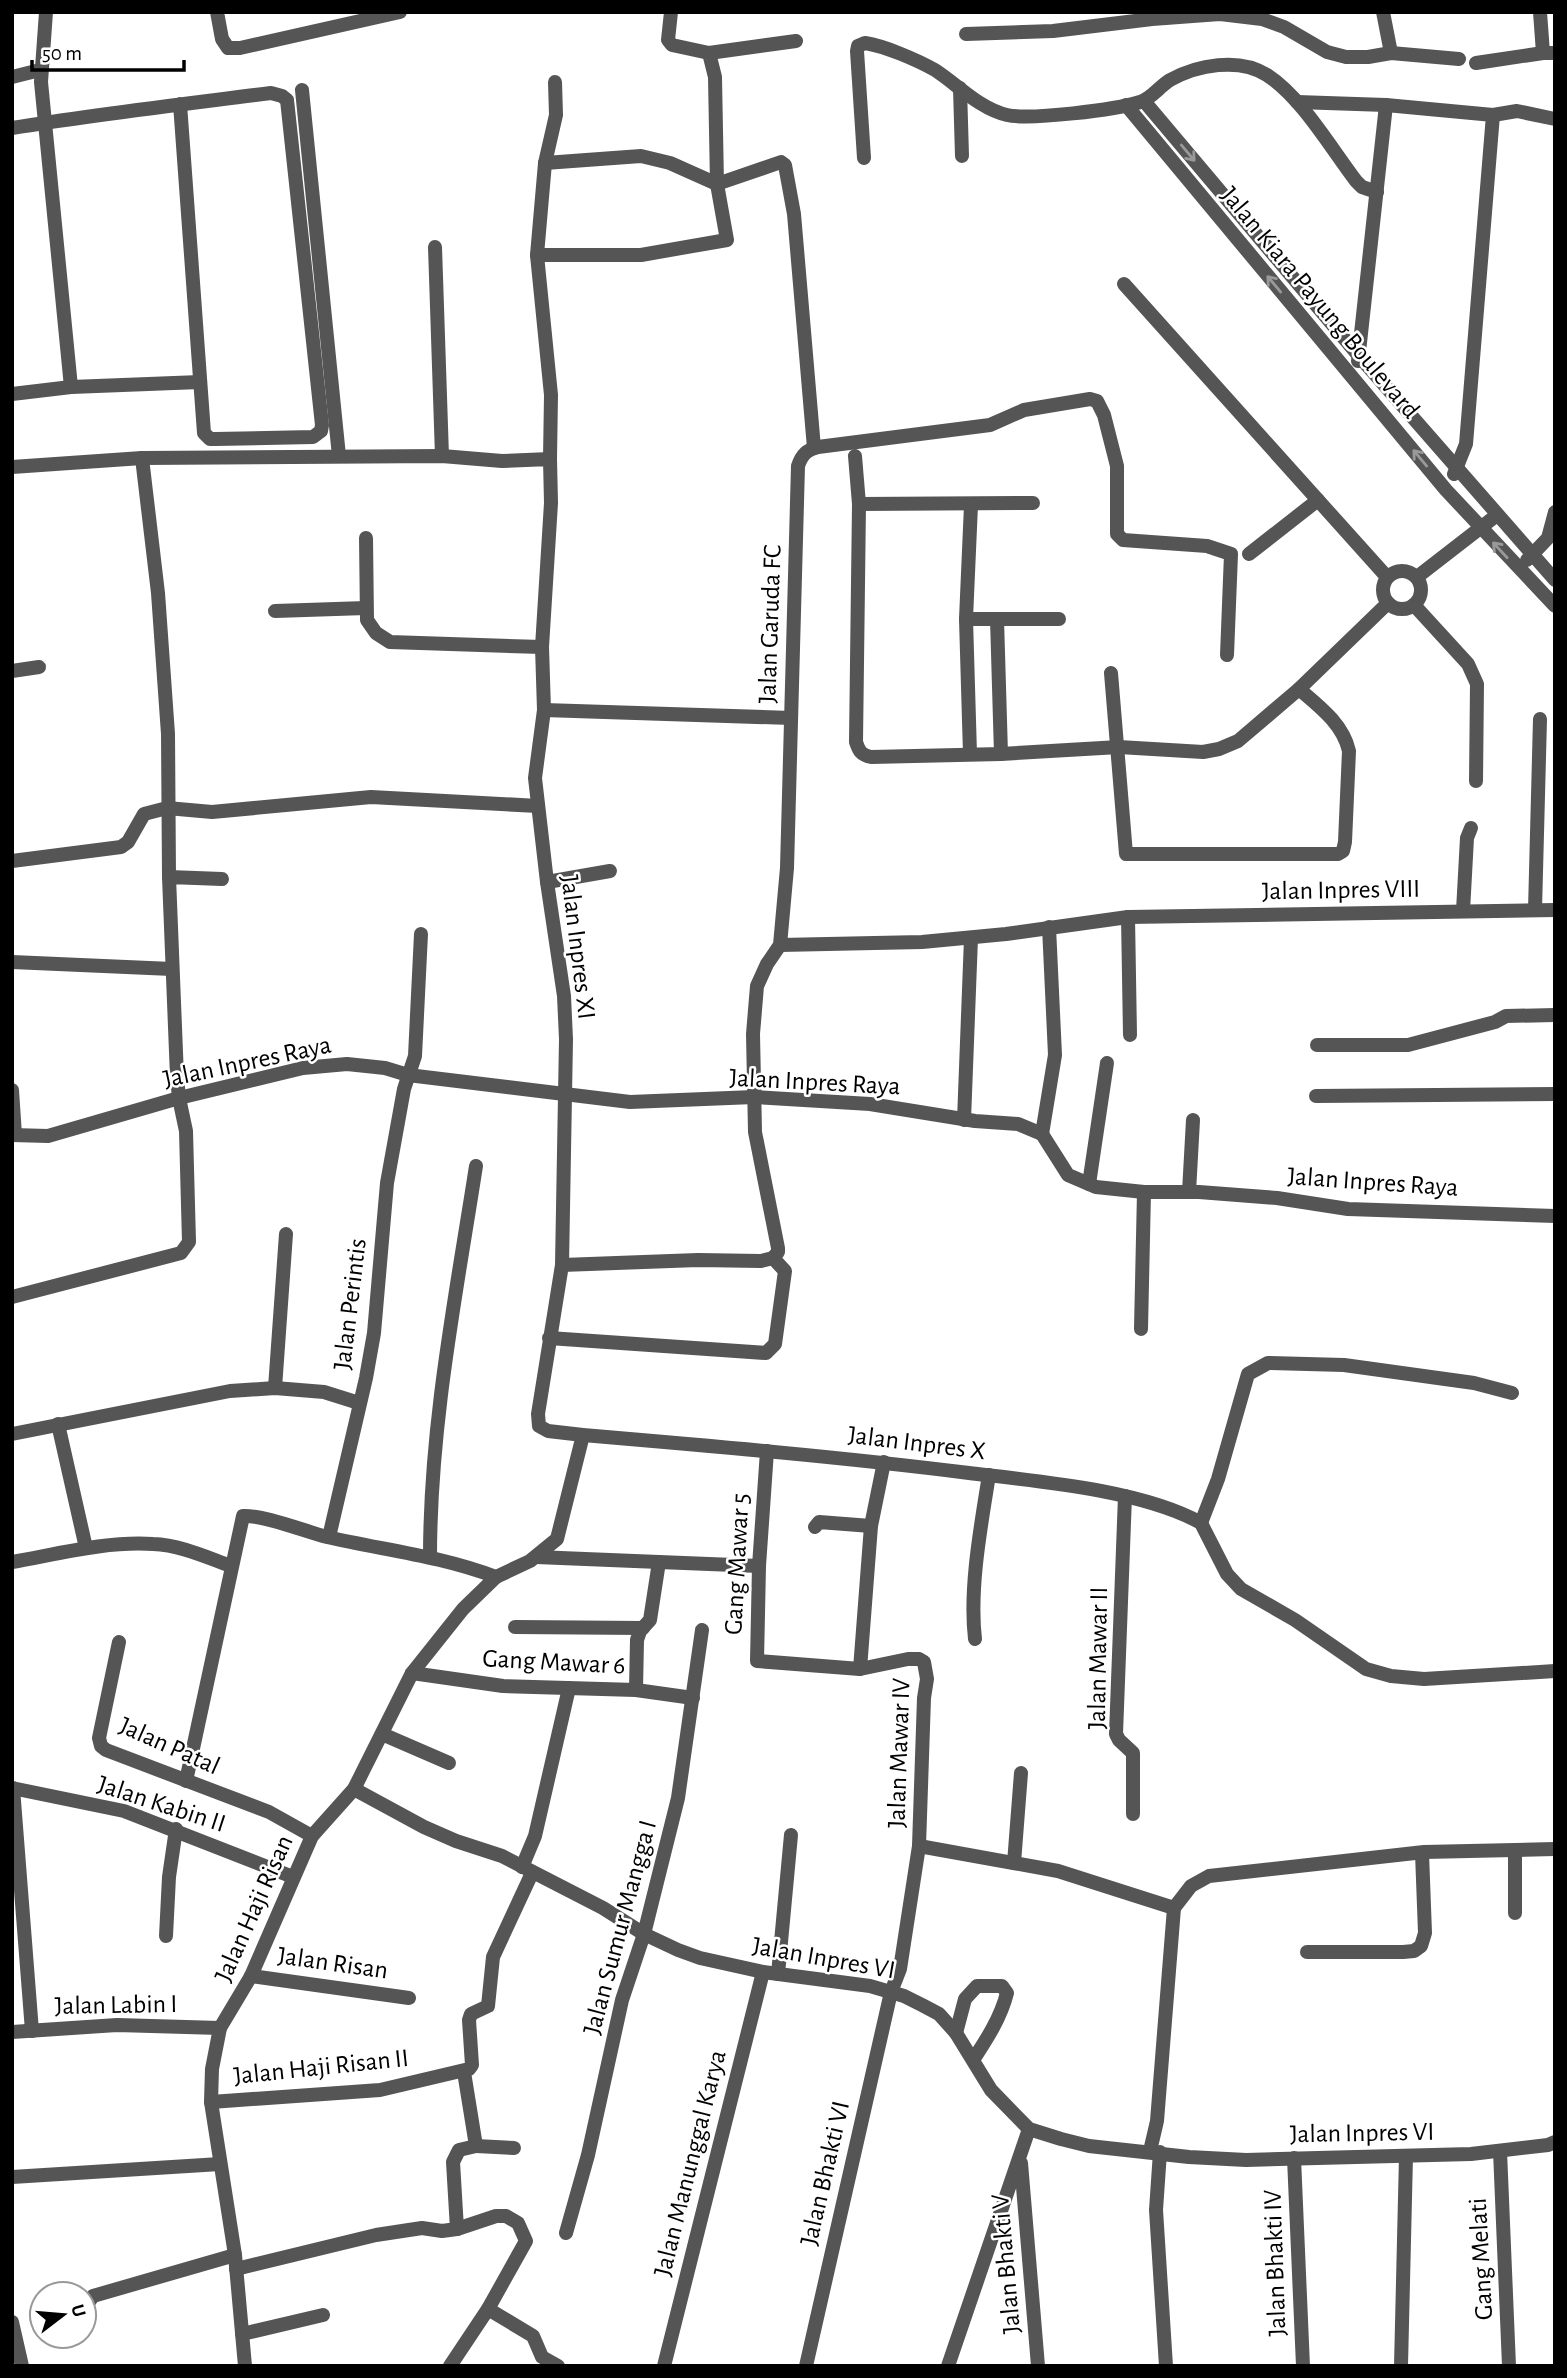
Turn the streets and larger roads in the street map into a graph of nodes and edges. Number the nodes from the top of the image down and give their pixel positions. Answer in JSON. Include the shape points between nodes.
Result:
{"nodes":[{"id":1,"x":46,"y":12,"type":"edge"},
{"id":2,"x":217,"y":12,"type":"edge"},
{"id":3,"x":400,"y":12,"type":"edge"},
{"id":4,"x":671,"y":12,"type":"edge"},
{"id":5,"x":1383,"y":12,"type":"edge"},
{"id":6,"x":1540,"y":12,"type":"edge"},
{"id":7,"x":1256,"y":15,"type":"edge"},
{"id":8,"x":343,"y":19,"type":"edge"},
{"id":9,"x":1104,"y":19,"type":"edge"},
{"id":10,"x":966,"y":34,"type":"dead end"},
{"id":11,"x":796,"y":41,"type":"dead end"},
{"id":12,"x":1391,"y":52,"type":"junction"},
{"id":13,"x":709,"y":53,"type":"junction"},
{"id":14,"x":1549,"y":53,"type":"edge"},
{"id":15,"x":1458,"y":59,"type":"dead end"},
{"id":16,"x":1476,"y":63,"type":"dead end"},
{"id":17,"x":41,"y":76,"type":"junction"},
{"id":18,"x":12,"y":77,"type":"edge"},
{"id":19,"x":555,"y":82,"type":"dead end"},
{"id":20,"x":960,"y":88,"type":"junction"},
{"id":21,"x":302,"y":90,"type":"dead end"},
{"id":22,"x":1144,"y":101,"type":"junction"},
{"id":23,"x":1297,"y":102,"type":"junction"},
{"id":24,"x":180,"y":104,"type":"junction"},
{"id":25,"x":1385,"y":105,"type":"junction"},
{"id":26,"x":1126,"y":106,"type":"junction"},
{"id":27,"x":1493,"y":115,"type":"junction"},
{"id":28,"x":1555,"y":119,"type":"edge"},
{"id":29,"x":44,"y":123,"type":"junction"},
{"id":30,"x":12,"y":128,"type":"edge"},
{"id":31,"x":962,"y":156,"type":"dead end"},
{"id":32,"x":864,"y":158,"type":"dead end"},
{"id":33,"x":545,"y":163,"type":"junction"},
{"id":34,"x":717,"y":184,"type":"junction"},
{"id":35,"x":1377,"y":192,"type":"junction"},
{"id":36,"x":435,"y":247,"type":"dead end"},
{"id":37,"x":537,"y":255,"type":"junction"},
{"id":38,"x":1124,"y":284,"type":"dead end"},
{"id":39,"x":1359,"y":356,"type":"junction"},
{"id":40,"x":1354,"y":380,"type":"junction"},
{"id":41,"x":200,"y":382,"type":"junction"},
{"id":42,"x":71,"y":387,"type":"junction"},
{"id":43,"x":12,"y":394,"type":"edge"},
{"id":44,"x":814,"y":448,"type":"junction"},
{"id":45,"x":339,"y":456,"type":"junction"},
{"id":46,"x":442,"y":456,"type":"junction"},
{"id":47,"x":855,"y":456,"type":"dead end"},
{"id":48,"x":142,"y":458,"type":"junction"},
{"id":49,"x":550,"y":459,"type":"junction"},
{"id":50,"x":12,"y":467,"type":"edge"},
{"id":51,"x":1457,"y":468,"type":"junction"},
{"id":52,"x":1446,"y":490,"type":"junction"},
{"id":53,"x":1318,"y":500,"type":"junction"},
{"id":54,"x":1033,"y":503,"type":"dead end"},
{"id":55,"x":859,"y":505,"type":"junction"},
{"id":56,"x":971,"y":505,"type":"junction"},
{"id":57,"x":1555,"y":512,"type":"edge"},
{"id":58,"x":1497,"y":515,"type":"junction"},
{"id":59,"x":1480,"y":528,"type":"junction"},
{"id":60,"x":366,"y":538,"type":"dead end"},
{"id":61,"x":1249,"y":554,"type":"dead end"},
{"id":62,"x":1533,"y":554,"type":"junction"},
{"id":63,"x":1518,"y":569,"type":"junction"},
{"id":64,"x":1417,"y":576,"type":"junction"},
{"id":65,"x":1387,"y":577,"type":"junction"},
{"id":66,"x":1555,"y":580,"type":"edge"},
{"id":67,"x":1388,"y":603,"type":"junction"},
{"id":68,"x":1414,"y":605,"type":"junction"},
{"id":69,"x":1555,"y":606,"type":"edge"},
{"id":70,"x":366,"y":608,"type":"junction"},
{"id":71,"x":275,"y":611,"type":"dead end"},
{"id":72,"x":966,"y":619,"type":"junction"},
{"id":73,"x":996,"y":619,"type":"junction"},
{"id":74,"x":1059,"y":619,"type":"dead end"},
{"id":75,"x":542,"y":647,"type":"junction"},
{"id":76,"x":1227,"y":655,"type":"dead end"},
{"id":77,"x":39,"y":667,"type":"dead end"},
{"id":78,"x":12,"y":671,"type":"edge"},
{"id":79,"x":1111,"y":673,"type":"dead end"},
{"id":80,"x":1299,"y":689,"type":"junction"},
{"id":81,"x":544,"y":710,"type":"junction"},
{"id":82,"x":791,"y":718,"type":"junction"},
{"id":83,"x":1540,"y":719,"type":"dead end"},
{"id":84,"x":1119,"y":747,"type":"junction"},
{"id":85,"x":971,"y":754,"type":"junction"},
{"id":86,"x":1001,"y":754,"type":"junction"},
{"id":87,"x":1476,"y":782,"type":"dead end"},
{"id":88,"x":538,"y":806,"type":"junction"},
{"id":89,"x":167,"y":808,"type":"junction"},
{"id":90,"x":1471,"y":828,"type":"dead end"},
{"id":91,"x":12,"y":861,"type":"edge"},
{"id":92,"x":610,"y":871,"type":"dead end"},
{"id":93,"x":169,"y":877,"type":"junction"},
{"id":94,"x":222,"y":879,"type":"dead end"},
{"id":95,"x":547,"y":882,"type":"junction"},
{"id":96,"x":1535,"y":910,"type":"junction"},
{"id":97,"x":1555,"y":910,"type":"edge"},
{"id":98,"x":1463,"y":911,"type":"junction"},
{"id":99,"x":1128,"y":917,"type":"junction"},
{"id":100,"x":1049,"y":927,"type":"junction"},
{"id":101,"x":422,"y":934,"type":"dead end"},
{"id":102,"x":971,"y":938,"type":"junction"},
{"id":103,"x":780,"y":945,"type":"junction"},
{"id":104,"x":12,"y":962,"type":"edge"},
{"id":105,"x":172,"y":969,"type":"junction"},
{"id":106,"x":1555,"y":1015,"type":"edge"},
{"id":107,"x":1130,"y":1035,"type":"dead end"},
{"id":108,"x":1317,"y":1045,"type":"dead end"},
{"id":109,"x":1107,"y":1063,"type":"dead end"},
{"id":110,"x":408,"y":1074,"type":"junction"},
{"id":111,"x":12,"y":1090,"type":"edge"},
{"id":112,"x":565,"y":1094,"type":"junction"},
{"id":113,"x":1555,"y":1094,"type":"edge"},
{"id":114,"x":1317,"y":1096,"type":"dead end"},
{"id":115,"x":754,"y":1097,"type":"junction"},
{"id":116,"x":179,"y":1098,"type":"junction"},
{"id":117,"x":964,"y":1120,"type":"junction"},
{"id":118,"x":1193,"y":1120,"type":"dead end"},
{"id":119,"x":1042,"y":1134,"type":"junction"},
{"id":120,"x":14,"y":1135,"type":"edge"},
{"id":121,"x":476,"y":1166,"type":"dead end"},
{"id":122,"x":1089,"y":1184,"type":"junction"},
{"id":123,"x":1144,"y":1192,"type":"junction"},
{"id":124,"x":1189,"y":1192,"type":"junction"},
{"id":125,"x":1555,"y":1216,"type":"edge"},
{"id":126,"x":286,"y":1234,"type":"dead end"},
{"id":127,"x":773,"y":1258,"type":"junction"},
{"id":128,"x":562,"y":1265,"type":"junction"},
{"id":129,"x":12,"y":1297,"type":"edge"},
{"id":130,"x":1141,"y":1329,"type":"dead end"},
{"id":131,"x":549,"y":1338,"type":"junction"},
{"id":132,"x":275,"y":1388,"type":"junction"},
{"id":133,"x":1512,"y":1393,"type":"dead end"},
{"id":134,"x":359,"y":1403,"type":"junction"},
{"id":135,"x":58,"y":1424,"type":"junction"},
{"id":136,"x":12,"y":1434,"type":"edge"},
{"id":137,"x":583,"y":1435,"type":"junction"},
{"id":138,"x":767,"y":1451,"type":"junction"},
{"id":139,"x":884,"y":1462,"type":"junction"},
{"id":140,"x":989,"y":1475,"type":"junction"},
{"id":141,"x":1125,"y":1496,"type":"junction"},
{"id":142,"x":1201,"y":1523,"type":"junction"},
{"id":143,"x":872,"y":1525,"type":"junction"},
{"id":144,"x":814,"y":1527,"type":"dead end"},
{"id":145,"x":329,"y":1537,"type":"junction"},
{"id":146,"x":86,"y":1548,"type":"junction"},
{"id":147,"x":430,"y":1557,"type":"junction"},
{"id":148,"x":536,"y":1557,"type":"junction"},
{"id":149,"x":12,"y":1562,"type":"edge"},
{"id":150,"x":659,"y":1562,"type":"junction"},
{"id":151,"x":231,"y":1566,"type":"junction"},
{"id":152,"x":759,"y":1566,"type":"junction"},
{"id":153,"x":496,"y":1577,"type":"junction"},
{"id":154,"x":515,"y":1628,"type":"dead end"},
{"id":155,"x":643,"y":1628,"type":"junction"},
{"id":156,"x":702,"y":1630,"type":"dead end"},
{"id":157,"x":975,"y":1639,"type":"dead end"},
{"id":158,"x":119,"y":1642,"type":"dead end"},
{"id":159,"x":860,"y":1669,"type":"junction"},
{"id":160,"x":1555,"y":1671,"type":"edge"},
{"id":161,"x":412,"y":1673,"type":"junction"},
{"id":162,"x":569,"y":1688,"type":"junction"},
{"id":163,"x":636,"y":1690,"type":"junction"},
{"id":164,"x":692,"y":1698,"type":"junction"},
{"id":165,"x":382,"y":1734,"type":"junction"},
{"id":166,"x":449,"y":1763,"type":"dead end"},
{"id":167,"x":1021,"y":1773,"type":"dead end"},
{"id":168,"x":186,"y":1781,"type":"junction"},
{"id":169,"x":12,"y":1788,"type":"edge"},
{"id":170,"x":354,"y":1789,"type":"junction"},
{"id":171,"x":1133,"y":1814,"type":"dead end"},
{"id":172,"x":176,"y":1829,"type":"junction"},
{"id":173,"x":790,"y":1835,"type":"dead end"},
{"id":174,"x":312,"y":1836,"type":"junction"},
{"id":175,"x":919,"y":1846,"type":"junction"},
{"id":176,"x":1555,"y":1849,"type":"edge"},
{"id":177,"x":1515,"y":1850,"type":"junction"},
{"id":178,"x":1422,"y":1853,"type":"junction"},
{"id":179,"x":1014,"y":1863,"type":"junction"},
{"id":180,"x":527,"y":1870,"type":"junction"},
{"id":181,"x":293,"y":1877,"type":"junction"},
{"id":182,"x":1174,"y":1909,"type":"junction"},
{"id":183,"x":1515,"y":1913,"type":"dead end"},
{"id":184,"x":644,"y":1934,"type":"junction"},
{"id":185,"x":166,"y":1936,"type":"dead end"},
{"id":186,"x":1307,"y":1952,"type":"dead end"},
{"id":187,"x":771,"y":1973,"type":"junction"},
{"id":188,"x":251,"y":1976,"type":"junction"},
{"id":189,"x":891,"y":1992,"type":"junction"},
{"id":190,"x":409,"y":1998,"type":"dead end"},
{"id":191,"x":220,"y":2028,"type":"junction"},
{"id":192,"x":32,"y":2031,"type":"junction"},
{"id":193,"x":12,"y":2032,"type":"edge"},
{"id":194,"x":957,"y":2033,"type":"junction"},
{"id":195,"x":973,"y":2060,"type":"junction"},
{"id":196,"x":464,"y":2072,"type":"junction"},
{"id":197,"x":211,"y":2102,"type":"junction"},
{"id":198,"x":1029,"y":2129,"type":"junction"},
{"id":199,"x":1555,"y":2142,"type":"edge"},
{"id":200,"x":476,"y":2146,"type":"junction"},
{"id":201,"x":514,"y":2148,"type":"dead end"},
{"id":202,"x":1500,"y":2151,"type":"junction"},
{"id":203,"x":1155,"y":2152,"type":"junction"},
{"id":204,"x":1406,"y":2155,"type":"junction"},
{"id":205,"x":1021,"y":2158,"type":"junction"},
{"id":206,"x":1294,"y":2158,"type":"junction"},
{"id":207,"x":220,"y":2164,"type":"junction"},
{"id":208,"x":12,"y":2177,"type":"edge"},
{"id":209,"x":457,"y":2229,"type":"junction"},
{"id":210,"x":566,"y":2233,"type":"dead end"},
{"id":211,"x":235,"y":2262,"type":"junction"},
{"id":212,"x":98,"y":2295,"type":"edge"},
{"id":213,"x":488,"y":2309,"type":"junction"},
{"id":214,"x":323,"y":2315,"type":"dead end"},
{"id":215,"x":12,"y":2322,"type":"edge"},
{"id":216,"x":242,"y":2334,"type":"junction"},
{"id":217,"x":22,"y":2366,"type":"edge"},
{"id":218,"x":245,"y":2366,"type":"edge"},
{"id":219,"x":450,"y":2366,"type":"edge"},
{"id":220,"x":558,"y":2366,"type":"edge"},
{"id":221,"x":664,"y":2366,"type":"edge"},
{"id":222,"x":806,"y":2366,"type":"edge"},
{"id":223,"x":948,"y":2366,"type":"edge"},
{"id":224,"x":1038,"y":2366,"type":"edge"},
{"id":225,"x":1166,"y":2366,"type":"edge"},
{"id":226,"x":1303,"y":2366,"type":"edge"},
{"id":227,"x":1401,"y":2366,"type":"edge"},
{"id":228,"x":1509,"y":2366,"type":"edge"}],
"edges":[{"from":1,"to":17,"type":"street"},
{"from":2,"to":8,"type":"street","via":[[228,48]]},
{"from":3,"to":8,"type":"street"},
{"from":4,"to":13,"type":"street","via":[[670,43]]},
{"from":5,"to":12,"type":"street"},
{"from":6,"to":14,"type":"street"},
{"from":7,"to":9,"type":"street"},
{"from":7,"to":12,"type":"street","via":[[1327,52],[1368,57]]},
{"from":9,"to":10,"type":"street","via":[[1053,32]]},
{"from":11,"to":13,"type":"street"},
{"from":12,"to":15,"type":"street"},
{"from":13,"to":34,"type":"street","via":[[715,77]]},
{"from":14,"to":16,"type":"street"},
{"from":17,"to":18,"type":"street"},
{"from":17,"to":29,"type":"street"},
{"from":19,"to":33,"type":"street","name":"Jalan Inpres XI","via":[[556,115]]},
{"from":20,"to":26,"type":"street","via":[[1008,115]]},
{"from":20,"to":31,"type":"street"},
{"from":20,"to":32,"type":"street","via":[[918,61],[870,44],[858,46]]},
{"from":21,"to":45,"type":"street"},
{"from":22,"to":23,"type":"street","via":[[1170,80],[1196,69],[1228,65],[1256,69]]},
{"from":22,"to":26,"type":"street"},
{"from":22,"to":39,"type":"street","name":"Jalan Kiara Payung Boulevard","one_way":true},
{"from":23,"to":25,"type":"street"},
{"from":23,"to":35,"type":"street","via":[[1356,181]]},
{"from":24,"to":29,"type":"street"},
{"from":24,"to":41,"type":"street"},
{"from":24,"to":41,"type":"street","via":[[271,93],[287,100],[321,431],[313,438],[210,439],[204,433]]},
{"from":25,"to":27,"type":"street"},
{"from":25,"to":35,"type":"street"},
{"from":40,"to":26,"type":"street","name":"Jalan Kiara Payung Boulevard","one_way":true},
{"from":27,"to":28,"type":"street","via":[[1517,111]]},
{"from":27,"to":51,"type":"street","via":[[1466,444]]},
{"from":29,"to":30,"type":"street"},
{"from":29,"to":42,"type":"street"},
{"from":33,"to":34,"type":"street","via":[[641,156]]},
{"from":33,"to":37,"type":"street","name":"Jalan Inpres XI"},
{"from":34,"to":37,"type":"street","via":[[728,237],[724,242],[641,255]]},
{"from":34,"to":44,"type":"street","via":[[771,164],[785,165],[794,214]]},
{"from":35,"to":39,"type":"street"},
{"from":36,"to":46,"type":"street"},
{"from":37,"to":49,"type":"street","name":"Jalan Inpres XI","via":[[551,395]]},
{"from":38,"to":53,"type":"street"},
{"from":39,"to":40,"type":"street"},
{"from":39,"to":51,"type":"street","name":"Jalan Kiara Payung Boulevard"},
{"from":52,"to":40,"type":"street","name":"Jalan Kiara Payung Boulevard","one_way":true},
{"from":41,"to":42,"type":"street"},
{"from":42,"to":43,"type":"street"},
{"from":44,"to":76,"type":"street","via":[[990,425],[1024,410],[1097,401],[1116,466],[1119,538],[1207,546],[1231,554]]},
{"from":44,"to":82,"type":"street","name":"Jalan Garuda FC","via":[[802,456],[798,466]]},
{"from":45,"to":46,"type":"street"},
{"from":45,"to":48,"type":"street"},
{"from":46,"to":49,"type":"street"},
{"from":47,"to":55,"type":"street"},
{"from":48,"to":50,"type":"street"},
{"from":48,"to":89,"type":"street","via":[[164,670]]},
{"from":49,"to":75,"type":"street","name":"Jalan Inpres XI"},
{"from":51,"to":52,"type":"street"},
{"from":51,"to":58,"type":"street","name":"Jalan Kiara Payung Boulevard"},
{"from":52,"to":59,"type":"street","name":"Jalan Kiara Payung Boulevard"},
{"from":53,"to":61,"type":"street"},
{"from":53,"to":65,"type":"street"},
{"from":54,"to":56,"type":"street"},
{"from":55,"to":56,"type":"street"},
{"from":55,"to":85,"type":"street","via":[[858,750],[871,757]]},
{"from":56,"to":72,"type":"street"},
{"from":57,"to":62,"type":"street","via":[[1548,538]]},
{"from":58,"to":59,"type":"street"},
{"from":58,"to":62,"type":"street","name":"Jalan Kiara Payung Boulevard"},
{"from":63,"to":59,"type":"street","name":"Jalan Kiara Payung Boulevard","one_way":true},
{"from":59,"to":64,"type":"street"},
{"from":60,"to":70,"type":"street"},
{"from":62,"to":63,"type":"street"},
{"from":62,"to":66,"type":"street","name":"Jalan Kiara Payung Boulevard"},
{"from":63,"to":69,"type":"street","name":"Jalan Kiara Payung Boulevard"},
{"from":64,"to":65,"type":"street","via":[[1407,570]]},
{"from":64,"to":68,"type":"street","via":[[1422,586]]},
{"from":65,"to":67,"type":"street","via":[[1383,595]]},
{"from":67,"to":68,"type":"street","via":[[1405,609]]},
{"from":67,"to":80,"type":"street"},
{"from":68,"to":87,"type":"street","via":[[1468,664],[1477,684]]},
{"from":70,"to":71,"type":"street"},
{"from":70,"to":75,"type":"street","via":[[367,620],[376,633],[390,642]]},
{"from":72,"to":73,"type":"street"},
{"from":72,"to":85,"type":"street"},
{"from":73,"to":74,"type":"street"},
{"from":73,"to":86,"type":"street"},
{"from":75,"to":81,"type":"street","name":"Jalan Inpres XI"},
{"from":77,"to":78,"type":"street"},
{"from":79,"to":84,"type":"street"},
{"from":80,"to":84,"type":"street","via":[[1238,741],[1219,749]]},
{"from":80,"to":84,"type":"street","via":[[1342,731],[1347,742],[1345,842],[1338,854],[1126,854]]},
{"from":81,"to":82,"type":"street"},
{"from":81,"to":88,"type":"street","name":"Jalan Inpres XI","via":[[536,778]]},
{"from":82,"to":103,"type":"street","name":"Jalan Garuda FC"},
{"from":83,"to":96,"type":"street"},
{"from":84,"to":86,"type":"street"},
{"from":85,"to":86,"type":"street"},
{"from":88,"to":89,"type":"street","via":[[371,797],[212,812]]},
{"from":88,"to":95,"type":"street","name":"Jalan Inpres XI"},
{"from":89,"to":91,"type":"street","via":[[144,814],[121,847]]},
{"from":89,"to":93,"type":"street"},
{"from":90,"to":98,"type":"street"},
{"from":92,"to":95,"type":"street"},
{"from":93,"to":94,"type":"street"},
{"from":93,"to":105,"type":"street"},
{"from":95,"to":112,"type":"street","name":"Jalan Inpres XI","via":[[564,996]]},
{"from":96,"to":97,"type":"street","name":"Jalan Inpres VIII"},
{"from":96,"to":98,"type":"street","name":"Jalan Inpres VIII"},
{"from":98,"to":99,"type":"street","name":"Jalan Inpres VIII"},
{"from":99,"to":100,"type":"street","name":"Jalan Inpres VIII"},
{"from":99,"to":107,"type":"street"},
{"from":100,"to":102,"type":"street","name":"Jalan Inpres VIII"},
{"from":100,"to":119,"type":"street","via":[[1055,1055]]},
{"from":101,"to":110,"type":"street","name":"Jalan Perintis","via":[[415,1056]]},
{"from":102,"to":103,"type":"street","name":"Jalan Inpres VIII"},
{"from":102,"to":117,"type":"street"},
{"from":103,"to":115,"type":"street","name":"Jalan Garuda FC","via":[[757,986]]},
{"from":104,"to":105,"type":"street"},
{"from":105,"to":116,"type":"street"},
{"from":106,"to":108,"type":"street","via":[[1506,1016],[1408,1045]]},
{"from":109,"to":122,"type":"street"},
{"from":110,"to":112,"type":"street","name":"Jalan Inpres Raya"},
{"from":110,"to":116,"type":"street","name":"Jalan Inpres Raya","via":[[347,1064],[303,1068]]},
{"from":110,"to":134,"type":"street","name":"Jalan Perintis","via":[[387,1183],[374,1333]]},
{"from":111,"to":120,"type":"street"},
{"from":112,"to":115,"type":"street","name":"Jalan Inpres Raya","via":[[630,1102]]},
{"from":112,"to":128,"type":"street","name":"Jalan Inpres X"},
{"from":113,"to":114,"type":"street"},
{"from":115,"to":117,"type":"street","name":"Jalan Inpres Raya","via":[[870,1104]]},
{"from":115,"to":127,"type":"street","name":"Jalan Garuda FC","via":[[755,1132],[778,1248]]},
{"from":116,"to":120,"type":"street","name":"Jalan Inpres Raya","via":[[48,1136]]},
{"from":116,"to":129,"type":"street","via":[[187,1131],[189,1232],[189,1242],[181,1253]]},
{"from":117,"to":119,"type":"street","name":"Jalan Inpres Raya","via":[[1018,1124]]},
{"from":118,"to":124,"type":"street"},
{"from":119,"to":122,"type":"street","name":"Jalan Inpres Raya","via":[[1068,1175]]},
{"from":121,"to":147,"type":"street","via":[[438,1419]]},
{"from":122,"to":123,"type":"street","name":"Jalan Inpres Raya"},
{"from":123,"to":124,"type":"street","name":"Jalan Inpres Raya"},
{"from":123,"to":130,"type":"street"},
{"from":124,"to":125,"type":"street","name":"Jalan Inpres Raya","via":[[1348,1209]]},
{"from":126,"to":132,"type":"street"},
{"from":127,"to":128,"type":"street"},
{"from":127,"to":131,"type":"street","name":"Jalan Garuda FC","via":[[785,1271],[775,1344],[766,1353]]},
{"from":128,"to":131,"type":"street","name":"Jalan Inpres X"},
{"from":131,"to":137,"type":"street","name":"Jalan Inpres X","via":[[540,1426]]},
{"from":132,"to":134,"type":"street","via":[[324,1392]]},
{"from":132,"to":135,"type":"street","via":[[206,1394]]},
{"from":133,"to":142,"type":"street","via":[[1474,1383],[1344,1365],[1268,1363],[1248,1374]]},
{"from":134,"to":145,"type":"street","name":"Jalan Perintis"},
{"from":135,"to":136,"type":"street"},
{"from":135,"to":146,"type":"street"},
{"from":137,"to":138,"type":"street","name":"Jalan Inpres X"},
{"from":137,"to":148,"type":"street","name":"Jalan Haji Risan","via":[[557,1539]]},
{"from":138,"to":139,"type":"street","name":"Jalan Inpres X"},
{"from":138,"to":152,"type":"street","name":"Gang Mawar 5"},
{"from":139,"to":140,"type":"street","name":"Jalan Inpres X"},
{"from":139,"to":143,"type":"street","name":"Jalan Mawar IV"},
{"from":140,"to":141,"type":"street","name":"Jalan Inpres X"},
{"from":140,"to":157,"type":"street","via":[[981,1526]]},
{"from":141,"to":142,"type":"street","name":"Jalan Inpres X"},
{"from":141,"to":171,"type":"street","name":"Jalan Mawar II","via":[[1116,1734],[1133,1752]]},
{"from":142,"to":160,"type":"street","via":[[1227,1573],[1241,1589],[1366,1669],[1424,1679]]},
{"from":143,"to":144,"type":"street","via":[[819,1522]]},
{"from":143,"to":159,"type":"street","name":"Jalan Mawar IV"},
{"from":145,"to":147,"type":"street"},
{"from":145,"to":151,"type":"street","via":[[243,1516]]},
{"from":146,"to":149,"type":"street"},
{"from":146,"to":151,"type":"street","via":[[152,1544],[182,1548]]},
{"from":147,"to":153,"type":"street"},
{"from":148,"to":150,"type":"street"},
{"from":148,"to":153,"type":"street","name":"Jalan Haji Risan"},
{"from":150,"to":152,"type":"street"},
{"from":150,"to":155,"type":"street","via":[[650,1620]]},
{"from":151,"to":168,"type":"street"},
{"from":152,"to":159,"type":"street","name":"Gang Mawar 5","via":[[757,1661]]},
{"from":153,"to":161,"type":"street","name":"Jalan Haji Risan","via":[[463,1609]]},
{"from":154,"to":155,"type":"street"},
{"from":155,"to":163,"type":"street","via":[[637,1640]]},
{"from":156,"to":164,"type":"street","name":"Jalan Sumur Mangga I"},
{"from":158,"to":168,"type":"street","name":"Jalan Patal","via":[[99,1738],[102,1746]]},
{"from":159,"to":175,"type":"street","name":"Jalan Mawar IV","via":[[908,1659],[919,1659],[927,1669]]},
{"from":161,"to":162,"type":"street","name":"Gang Mawar 6","via":[[503,1686]]},
{"from":161,"to":165,"type":"street","name":"Jalan Haji Risan"},
{"from":162,"to":163,"type":"street","name":"Gang Mawar 6"},
{"from":162,"to":180,"type":"street"},
{"from":163,"to":164,"type":"street","name":"Gang Mawar 6"},
{"from":164,"to":184,"type":"street","name":"Jalan Sumur Mangga I","via":[[678,1798]]},
{"from":165,"to":166,"type":"street"},
{"from":165,"to":170,"type":"street","name":"Jalan Haji Risan"},
{"from":167,"to":179,"type":"street"},
{"from":168,"to":174,"type":"street","name":"Jalan Patal","via":[[269,1812]]},
{"from":169,"to":172,"type":"street","name":"Jalan Kabin II","via":[[124,1811]]},
{"from":169,"to":192,"type":"street"},
{"from":170,"to":174,"type":"street","name":"Jalan Haji Risan"},
{"from":170,"to":180,"type":"street","name":"Jalan Inpres VI","via":[[424,1828],[502,1856]]},
{"from":172,"to":181,"type":"street","name":"Jalan Kabin II"},
{"from":172,"to":185,"type":"street"},
{"from":173,"to":187,"type":"street","name":"Jalan Manunggal Karya"},
{"from":174,"to":181,"type":"street","name":"Jalan Haji Risan"},
{"from":175,"to":179,"type":"street"},
{"from":175,"to":189,"type":"street","name":"Jalan Mawar IV","via":[[900,1969]]},
{"from":176,"to":177,"type":"street"},
{"from":177,"to":178,"type":"street"},
{"from":177,"to":183,"type":"street"},
{"from":178,"to":182,"type":"street","via":[[1209,1876],[1191,1886]]},
{"from":178,"to":186,"type":"street","via":[[1421,1946],[1403,1952]]},
{"from":179,"to":182,"type":"street","via":[[1085,1878]]},
{"from":180,"to":184,"type":"street","name":"Jalan Inpres VI"},
{"from":180,"to":196,"type":"street","via":[[493,1956],[488,2006],[471,2014],[469,2020],[472,2065]]},
{"from":181,"to":188,"type":"street","name":"Jalan Haji Risan"},
{"from":182,"to":203,"type":"street"},
{"from":184,"to":187,"type":"street","name":"Jalan Inpres VI","via":[[700,1958]]},
{"from":184,"to":210,"type":"street","name":"Jalan Sumur Mangga I","via":[[622,2000]]},
{"from":187,"to":189,"type":"street","name":"Jalan Inpres VI"},
{"from":187,"to":221,"type":"street","name":"Jalan Manunggal Karya"},
{"from":188,"to":190,"type":"street","name":"Jalan Risan"},
{"from":188,"to":191,"type":"street","name":"Jalan Haji Risan"},
{"from":189,"to":194,"type":"street","name":"Jalan Inpres VI","via":[[939,2014]]},
{"from":189,"to":222,"type":"street","name":"Jalan Bhakti VI"},
{"from":191,"to":192,"type":"street","name":"Jalan Labin I","via":[[117,2025]]},
{"from":191,"to":197,"type":"street","name":"Jalan Haji Risan"},
{"from":192,"to":193,"type":"street","name":"Jalan Labin I"},
{"from":194,"to":195,"type":"street","name":"Jalan Inpres VI"},
{"from":194,"to":195,"type":"street","via":[[965,1999],[976,1986],[1002,1986],[1007,1993],[1004,2002]]},
{"from":195,"to":198,"type":"street","name":"Jalan Inpres VI","via":[[991,2090]]},
{"from":196,"to":197,"type":"street","name":"Jalan Haji Risan II","via":[[380,2090]]},
{"from":196,"to":200,"type":"street"},
{"from":197,"to":207,"type":"street","name":"Jalan Haji Risan"},
{"from":198,"to":203,"type":"street","name":"Jalan Inpres VI","via":[[1089,2146]]},
{"from":198,"to":205,"type":"street"},
{"from":199,"to":202,"type":"street","name":"Jalan Inpres VI"},
{"from":200,"to":201,"type":"street"},
{"from":200,"to":209,"type":"street","via":[[459,2150],[453,2162]]},
{"from":202,"to":204,"type":"street","name":"Jalan Inpres VI"},
{"from":202,"to":228,"type":"street","name":"Gang Melati"},
{"from":203,"to":206,"type":"street","name":"Jalan Inpres VI","via":[[1247,2160]]},
{"from":203,"to":225,"type":"street"},
{"from":204,"to":206,"type":"street","name":"Jalan Inpres VI"},
{"from":204,"to":227,"type":"street"},
{"from":205,"to":223,"type":"street"},
{"from":205,"to":224,"type":"street","name":"Jalan Bhakti V"},
{"from":206,"to":226,"type":"street","name":"Jalan Bhakti IV"},
{"from":207,"to":208,"type":"street"},
{"from":207,"to":211,"type":"street","name":"Jalan Haji Risan"},
{"from":209,"to":211,"type":"street","via":[[422,2228]]},
{"from":209,"to":213,"type":"street","via":[[506,2216],[518,2223],[526,2239]]},
{"from":211,"to":212,"type":"street"},
{"from":211,"to":216,"type":"street","name":"Jalan Haji Risan"},
{"from":213,"to":219,"type":"street"},
{"from":213,"to":220,"type":"street","via":[[533,2336],[542,2357]]},
{"from":214,"to":216,"type":"street"},
{"from":215,"to":217,"type":"street"},
{"from":216,"to":218,"type":"street","name":"Jalan Haji Risan"}]}
